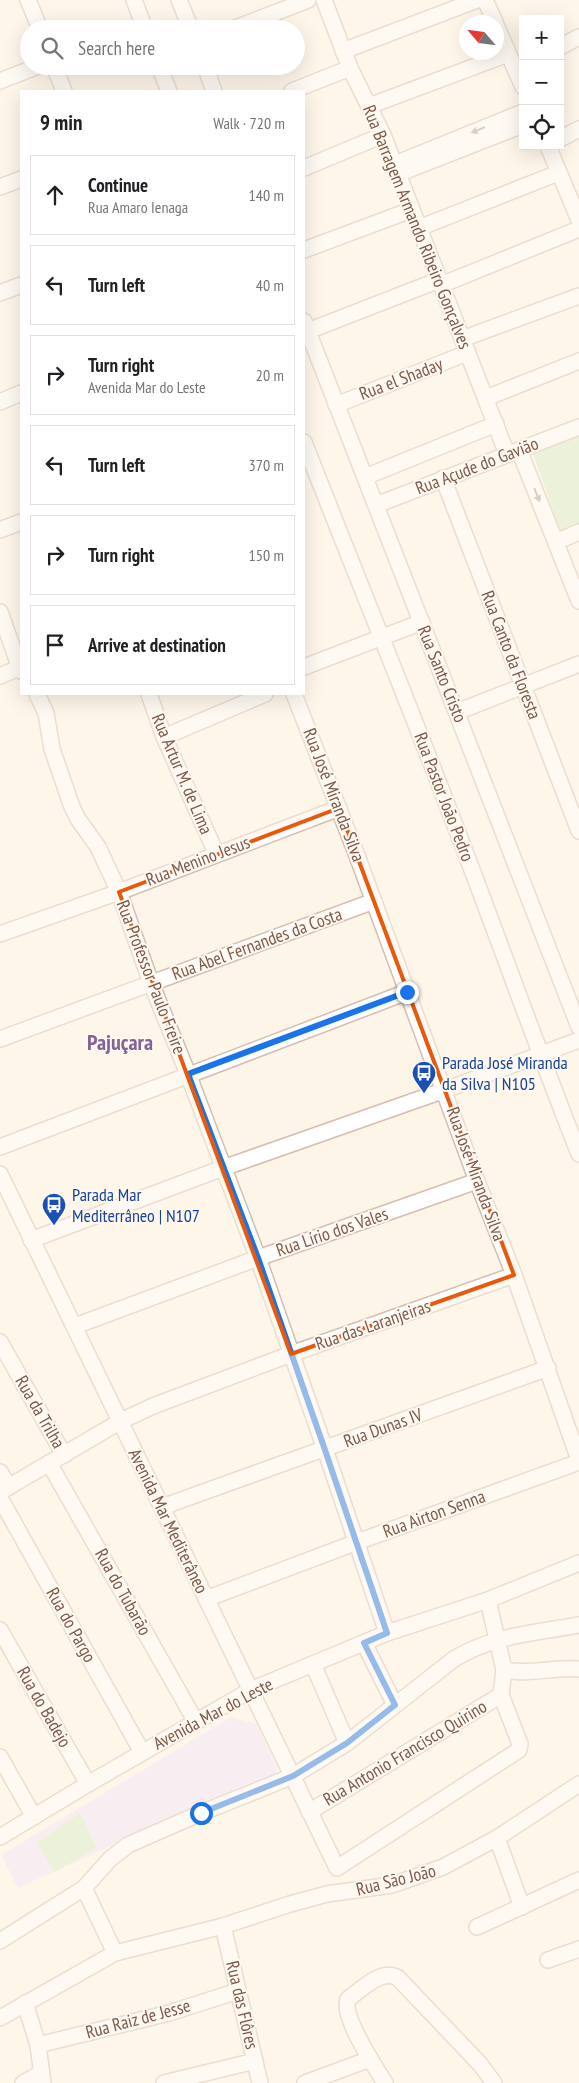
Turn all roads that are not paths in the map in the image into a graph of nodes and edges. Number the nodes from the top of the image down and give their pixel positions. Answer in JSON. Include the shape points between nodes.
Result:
{"nodes":[{"id":1,"x":28,"y":0,"type":"edge"},
{"id":2,"x":134,"y":0,"type":"edge"},
{"id":3,"x":179,"y":0,"type":"edge"},
{"id":4,"x":324,"y":0,"type":"edge"},
{"id":5,"x":477,"y":0,"type":"edge"},
{"id":6,"x":485,"y":0,"type":"edge"},
{"id":7,"x":304,"y":1,"type":"edge"},
{"id":8,"x":492,"y":15,"type":"edge"},
{"id":9,"x":36,"y":20,"type":"edge"},
{"id":10,"x":142,"y":20,"type":"edge"},
{"id":11,"x":187,"y":20,"type":"edge"},
{"id":12,"x":256,"y":20,"type":"edge"},
{"id":13,"x":579,"y":37,"type":"edge"},
{"id":14,"x":504,"y":44,"type":"edge"},
{"id":15,"x":564,"y":45,"type":"edge"},
{"id":16,"x":343,"y":50,"type":"junction"},
{"id":17,"x":508,"y":54,"type":"junction"},
{"id":18,"x":350,"y":68,"type":"junction"},
{"id":19,"x":519,"y":69,"type":"edge"},
{"id":20,"x":20,"y":73,"type":"edge"},
{"id":21,"x":58,"y":75,"type":"edge"},
{"id":22,"x":163,"y":75,"type":"edge"},
{"id":23,"x":208,"y":75,"type":"edge"},
{"id":24,"x":0,"y":81,"type":"edge"},
{"id":25,"x":64,"y":90,"type":"edge"},
{"id":26,"x":169,"y":90,"type":"edge"},
{"id":27,"x":214,"y":90,"type":"edge"},
{"id":28,"x":295,"y":90,"type":"edge"},
{"id":29,"x":369,"y":106,"type":"junction"},
{"id":30,"x":519,"y":114,"type":"edge"},
{"id":31,"x":519,"y":126,"type":"edge"},
{"id":32,"x":579,"y":129,"type":"edge"},
{"id":33,"x":383,"y":135,"type":"junction"},
{"id":34,"x":564,"y":137,"type":"edge"},
{"id":35,"x":549,"y":150,"type":"edge"},
{"id":36,"x":305,"y":168,"type":"edge"},
{"id":37,"x":397,"y":168,"type":"junction"},
{"id":38,"x":558,"y":173,"type":"junction"},
{"id":39,"x":20,"y":179,"type":"edge"},
{"id":40,"x":0,"y":188,"type":"edge"},
{"id":41,"x":411,"y":210,"type":"junction"},
{"id":42,"x":579,"y":220,"type":"edge"},
{"id":43,"x":419,"y":228,"type":"junction"},
{"id":44,"x":579,"y":229,"type":"edge"},
{"id":45,"x":305,"y":250,"type":"edge"},
{"id":46,"x":440,"y":283,"type":"junction"},
{"id":47,"x":20,"y":285,"type":"edge"},
{"id":48,"x":0,"y":293,"type":"edge"},
{"id":49,"x":579,"y":296,"type":"edge"},
{"id":50,"x":306,"y":326,"type":"edge"},
{"id":51,"x":464,"y":346,"type":"junction"},
{"id":52,"x":579,"y":361,"type":"edge"},
{"id":53,"x":20,"y":394,"type":"edge"},
{"id":54,"x":486,"y":398,"type":"junction"},
{"id":55,"x":0,"y":402,"type":"edge"},
{"id":56,"x":336,"y":405,"type":"junction"},
{"id":57,"x":496,"y":424,"type":"junction"},
{"id":58,"x":579,"y":427,"type":"edge"},
{"id":59,"x":305,"y":445,"type":"edge"},
{"id":60,"x":513,"y":452,"type":"junction"},
{"id":61,"x":365,"y":477,"type":"junction"},
{"id":62,"x":443,"y":478,"type":"junction"},
{"id":63,"x":376,"y":505,"type":"junction"},
{"id":64,"x":20,"y":522,"type":"edge"},
{"id":65,"x":0,"y":530,"type":"edge"},
{"id":66,"x":579,"y":532,"type":"edge"},
{"id":67,"x":556,"y":542,"type":"junction"},
{"id":68,"x":579,"y":599,"type":"edge"},
{"id":69,"x":0,"y":612,"type":"edge"},
{"id":70,"x":422,"y":622,"type":"junction"},
{"id":71,"x":380,"y":638,"type":"junction"},
{"id":72,"x":579,"y":664,"type":"edge"},
{"id":73,"x":20,"y":666,"type":"edge"},
{"id":74,"x":305,"y":667,"type":"edge"},
{"id":75,"x":20,"y":669,"type":"edge"},
{"id":76,"x":0,"y":676,"type":"edge"},
{"id":77,"x":523,"y":686,"type":"junction"},
{"id":78,"x":38,"y":695,"type":"edge"},
{"id":79,"x":149,"y":695,"type":"edge"},
{"id":80,"x":262,"y":695,"type":"edge"},
{"id":81,"x":294,"y":695,"type":"edge"},
{"id":82,"x":458,"y":712,"type":"junction"},
{"id":83,"x":164,"y":737,"type":"junction"},
{"id":84,"x":339,"y":808,"type":"junction"},
{"id":85,"x":579,"y":831,"type":"edge"},
{"id":86,"x":216,"y":853,"type":"junction"},
{"id":87,"x":119,"y":892,"type":"junction"},
{"id":88,"x":374,"y":901,"type":"junction"},
{"id":89,"x":0,"y":934,"type":"edge"},
{"id":90,"x":151,"y":983,"type":"junction"},
{"id":91,"x":407,"y":992,"type":"junction"},
{"id":92,"x":579,"y":1027,"type":"edge"},
{"id":93,"x":0,"y":1038,"type":"edge"},
{"id":94,"x":579,"y":1040,"type":"edge"},
{"id":95,"x":540,"y":1055,"type":"junction"},
{"id":96,"x":188,"y":1074,"type":"junction"},
{"id":97,"x":445,"y":1090,"type":"junction"},
{"id":98,"x":0,"y":1147,"type":"edge"},
{"id":99,"x":579,"y":1154,"type":"edge"},
{"id":100,"x":223,"y":1168,"type":"junction"},
{"id":101,"x":0,"y":1174,"type":"edge"},
{"id":102,"x":477,"y":1181,"type":"junction"},
{"id":103,"x":31,"y":1240,"type":"junction"},
{"id":104,"x":258,"y":1258,"type":"junction"},
{"id":105,"x":514,"y":1275,"type":"junction"},
{"id":106,"x":75,"y":1326,"type":"junction"},
{"id":107,"x":0,"y":1342,"type":"edge"},
{"id":108,"x":291,"y":1354,"type":"junction"},
{"id":109,"x":548,"y":1368,"type":"junction"},
{"id":110,"x":120,"y":1421,"type":"junction"},
{"id":111,"x":325,"y":1450,"type":"junction"},
{"id":112,"x":64,"y":1455,"type":"junction"},
{"id":113,"x":579,"y":1461,"type":"edge"},
{"id":114,"x":49,"y":1463,"type":"junction"},
{"id":115,"x":0,"y":1472,"type":"edge"},
{"id":116,"x":3,"y":1493,"type":"edge"},
{"id":117,"x":162,"y":1508,"type":"junction"},
{"id":118,"x":357,"y":1542,"type":"junction"},
{"id":119,"x":579,"y":1563,"type":"edge"},
{"id":120,"x":206,"y":1599,"type":"junction"},
{"id":121,"x":488,"y":1600,"type":"junction"},
{"id":122,"x":579,"y":1625,"type":"edge"},
{"id":123,"x":0,"y":1630,"type":"edge"},
{"id":124,"x":387,"y":1633,"type":"junction"},
{"id":125,"x":498,"y":1639,"type":"junction"},
{"id":126,"x":364,"y":1643,"type":"junction"},
{"id":127,"x":313,"y":1664,"type":"junction"},
{"id":128,"x":579,"y":1669,"type":"edge"},
{"id":129,"x":504,"y":1670,"type":"junction"},
{"id":130,"x":251,"y":1690,"type":"junction"},
{"id":131,"x":501,"y":1694,"type":"junction"},
{"id":132,"x":395,"y":1705,"type":"junction"},
{"id":133,"x":196,"y":1722,"type":"junction"},
{"id":134,"x":347,"y":1743,"type":"junction"},
{"id":135,"x":142,"y":1752,"type":"junction"},
{"id":136,"x":0,"y":1757,"type":"edge"},
{"id":137,"x":293,"y":1776,"type":"junction"},
{"id":138,"x":88,"y":1784,"type":"junction"},
{"id":139,"x":579,"y":1784,"type":"edge"},
{"id":140,"x":309,"y":1812,"type":"junction"},
{"id":141,"x":34,"y":1817,"type":"junction"},
{"id":142,"x":0,"y":1838,"type":"edge"},
{"id":143,"x":497,"y":1838,"type":"junction"},
{"id":144,"x":337,"y":1868,"type":"joint"},
{"id":145,"x":579,"y":1880,"type":"edge"},
{"id":146,"x":84,"y":1888,"type":"junction"},
{"id":147,"x":522,"y":1907,"type":"junction"},
{"id":148,"x":223,"y":1926,"type":"junction"},
{"id":149,"x":477,"y":1927,"type":"dead end"},
{"id":150,"x":0,"y":1941,"type":"edge"},
{"id":151,"x":579,"y":1949,"type":"edge"},
{"id":152,"x":115,"y":1953,"type":"junction"},
{"id":153,"x":548,"y":1960,"type":"dead end"},
{"id":154,"x":238,"y":1991,"type":"junction"},
{"id":155,"x":25,"y":2003,"type":"junction"},
{"id":156,"x":0,"y":2018,"type":"edge"},
{"id":157,"x":38,"y":2045,"type":"junction"},
{"id":158,"x":370,"y":2059,"type":"junction"},
{"id":159,"x":255,"y":2061,"type":"junction"},
{"id":160,"x":42,"y":2078,"type":"edge"},
{"id":161,"x":23,"y":2083,"type":"edge"},
{"id":162,"x":164,"y":2083,"type":"edge"},
{"id":163,"x":260,"y":2083,"type":"edge"},
{"id":164,"x":305,"y":2083,"type":"edge"},
{"id":165,"x":385,"y":2083,"type":"edge"},
{"id":166,"x":494,"y":2083,"type":"edge"}],
"edges":[{"from":1,"to":9,"type":"street"},
{"from":2,"to":10,"type":"street"},
{"from":3,"to":11,"type":"street"},
{"from":4,"to":16,"type":"street","name":"Rua Barragem Armando Ribeiro Gonçalves"},
{"from":5,"to":16,"type":"street"},
{"from":6,"to":8,"type":"street"},
{"from":7,"to":12,"type":"street"},
{"from":13,"to":15,"type":"street"},
{"from":14,"to":17,"type":"street"},
{"from":16,"to":18,"type":"street","name":"Rua Barragem Armando Ribeiro Gonçalves"},
{"from":17,"to":19,"type":"street"},
{"from":17,"to":29,"type":"street"},
{"from":18,"to":28,"type":"street"},
{"from":18,"to":29,"type":"street","name":"Rua Barragem Armando Ribeiro Gonçalves"},
{"from":20,"to":24,"type":"street"},
{"from":21,"to":25,"type":"street"},
{"from":22,"to":26,"type":"street"},
{"from":23,"to":27,"type":"street"},
{"from":29,"to":33,"type":"street","name":"Rua Barragem Armando Ribeiro Gonçalves"},
{"from":30,"to":37,"type":"street","one_way":true},
{"from":31,"to":37,"type":"street"},
{"from":32,"to":34,"type":"street"},
{"from":33,"to":36,"type":"street"},
{"from":33,"to":37,"type":"street","name":"Rua Barragem Armando Ribeiro Gonçalves"},
{"from":35,"to":38,"type":"street"},
{"from":37,"to":41,"type":"street","name":"Rua Barragem Armando Ribeiro Gonçalves"},
{"from":38,"to":42,"type":"street"},
{"from":38,"to":43,"type":"street"},
{"from":39,"to":40,"type":"street"},
{"from":41,"to":43,"type":"street","name":"Rua Barragem Armando Ribeiro Gonçalves"},
{"from":41,"to":45,"type":"street"},
{"from":43,"to":46,"type":"street","name":"Rua Barragem Armando Ribeiro Gonçalves"},
{"from":44,"to":46,"type":"street"},
{"from":46,"to":50,"type":"street"},
{"from":46,"to":51,"type":"street","name":"Rua Barragem Armando Ribeiro Gonçalves"},
{"from":47,"to":48,"type":"street"},
{"from":49,"to":51,"type":"street","name":"Rua el Shaday"},
{"from":50,"to":56,"type":"street","name":"Rua Santo Cristo"},
{"from":51,"to":54,"type":"street","name":"Rua Barragem Armando Ribeiro Gonçalves"},
{"from":51,"to":56,"type":"street","name":"Rua el Shaday"},
{"from":52,"to":54,"type":"street"},
{"from":53,"to":55,"type":"street"},
{"from":54,"to":57,"type":"street","name":"Rua Barragem Armando Ribeiro Gonçalves"},
{"from":56,"to":61,"type":"street","name":"Rua Santo Cristo"},
{"from":57,"to":60,"type":"street","name":"Rua Barragem Armando Ribeiro Gonçalves"},
{"from":57,"to":61,"type":"street"},
{"from":58,"to":60,"type":"street","name":"Rua Açude do Gavião"},
{"from":59,"to":71,"type":"street","name":"Rua Pastor João Pedro"},
{"from":60,"to":62,"type":"street","name":"Rua Açude do Gavião"},
{"from":60,"to":67,"type":"street","name":"Rua Barragem Armando Ribeiro Gonçalves","one_way":true},
{"from":61,"to":63,"type":"street","name":"Rua Santo Cristo"},
{"from":62,"to":63,"type":"street","name":"Rua Açude do Gavião"},
{"from":62,"to":77,"type":"street","name":"Rua Canto da Floresta"},
{"from":63,"to":70,"type":"street","name":"Rua Santo Cristo"},
{"from":64,"to":65,"type":"street"},
{"from":66,"to":67,"type":"street"},
{"from":67,"to":68,"type":"street","name":"Rua Barragem Armando Ribeiro Gonçalves"},
{"from":69,"to":73,"type":"street"},
{"from":70,"to":71,"type":"street"},
{"from":70,"to":82,"type":"street","name":"Rua Santo Cristo"},
{"from":71,"to":74,"type":"street"},
{"from":71,"to":95,"type":"street","name":"Rua Pastor João Pedro","via":[[449,810]]},
{"from":72,"to":77,"type":"street"},
{"from":75,"to":76,"type":"street"},
{"from":77,"to":82,"type":"street"},
{"from":77,"to":85,"type":"street","name":"Rua Canto da Floresta"},
{"from":78,"to":87,"type":"street","name":"Rua Professor Paulo Freire","via":[[46,713],[52,749],[72,807],[98,847]]},
{"from":79,"to":83,"type":"street","name":"Rua Artur M. de Lima"},
{"from":80,"to":83,"type":"street"},
{"from":81,"to":84,"type":"street","name":"Rua José Miranda Silva"},
{"from":82,"to":92,"type":"street","name":"Rua Santo Cristo"},
{"from":83,"to":86,"type":"street","name":"Rua Artur M. de Lima"},
{"from":84,"to":86,"type":"street","name":"Rua Menino Jesus"},
{"from":84,"to":88,"type":"street","name":"Rua José Miranda Silva"},
{"from":86,"to":87,"type":"street","name":"Rua Menino Jesus"},
{"from":87,"to":89,"type":"street","name":"Rua Menino Jesus"},
{"from":87,"to":90,"type":"street","name":"Rua Professor Paulo Freire"},
{"from":88,"to":90,"type":"street","name":"Rua Abel Fernandes da Costa"},
{"from":88,"to":91,"type":"street","name":"Rua José Miranda Silva"},
{"from":90,"to":93,"type":"street","name":"Rua Abel Fernandes da Costa"},
{"from":90,"to":96,"type":"street","name":"Rua Professor Paulo Freire"},
{"from":91,"to":96,"type":"street"},
{"from":91,"to":97,"type":"street","name":"Rua José Miranda Silva"},
{"from":94,"to":95,"type":"street"},
{"from":95,"to":97,"type":"street"},
{"from":95,"to":99,"type":"street","name":"Rua Pastor João Pedro"},
{"from":96,"to":98,"type":"street"},
{"from":96,"to":100,"type":"street","name":"Rua Professor Paulo Freire"},
{"from":97,"to":100,"type":"street"},
{"from":97,"to":102,"type":"street","name":"Rua José Miranda Silva"},
{"from":100,"to":103,"type":"street"},
{"from":100,"to":104,"type":"street","name":"Rua Professor Paulo Freire"},
{"from":101,"to":103,"type":"street","name":"Avenida Mar Mediterâneo"},
{"from":102,"to":104,"type":"street","name":"Rua Lírio dos Vales"},
{"from":102,"to":105,"type":"street","name":"Rua José Miranda Silva"},
{"from":103,"to":106,"type":"street","name":"Avenida Mar Mediterâneo"},
{"from":104,"to":106,"type":"street","name":"Rua Lírio dos Vales"},
{"from":104,"to":108,"type":"street","name":"Rua Professor Paulo Freire"},
{"from":105,"to":108,"type":"street","name":"Rua das Laranjeiras"},
{"from":105,"to":109,"type":"street","name":"Rua José Miranda Silva"},
{"from":106,"to":110,"type":"street","name":"Avenida Mar Mediterâneo"},
{"from":107,"to":112,"type":"street","name":"Rua da Trilha"},
{"from":108,"to":110,"type":"street","name":"Rua das Laranjeiras"},
{"from":108,"to":111,"type":"street","name":"Rua Professor Paulo Freire"},
{"from":109,"to":111,"type":"street","name":"Rua Dunas IV"},
{"from":109,"to":113,"type":"street","name":"Rua José Miranda Silva"},
{"from":110,"to":112,"type":"street","name":"Rua das Laranjeiras"},
{"from":110,"to":117,"type":"street","name":"Avenida Mar Mediterâneo"},
{"from":111,"to":117,"type":"street","name":"Rua Dunas IV"},
{"from":111,"to":118,"type":"street","name":"Rua Professor Paulo Freire"},
{"from":112,"to":114,"type":"street","name":"Rua das Laranjeiras"},
{"from":113,"to":118,"type":"street","name":"Rua Airton Senna"},
{"from":114,"to":116,"type":"street","name":"Rua das Laranjeiras"},
{"from":114,"to":133,"type":"street","name":"Rua do Tubarão"},
{"from":115,"to":116,"type":"street","name":"Rua do Pargo"},
{"from":116,"to":135,"type":"street","name":"Rua do Pargo"},
{"from":117,"to":120,"type":"street","name":"Avenida Mar Mediterâneo"},
{"from":118,"to":120,"type":"street","name":"Rua Airton Senna"},
{"from":118,"to":124,"type":"street","name":"Rua Professor Paulo Freire"},
{"from":119,"to":121,"type":"street","name":"Avenida Mar do Leste"},
{"from":120,"to":130,"type":"street","name":"Avenida Mar Mediterâneo"},
{"from":121,"to":124,"type":"street","name":"Avenida Mar do Leste"},
{"from":121,"to":125,"type":"street"},
{"from":122,"to":125,"type":"street"},
{"from":123,"to":138,"type":"street","name":"Rua do Badejo"},
{"from":124,"to":126,"type":"street","name":"Avenida Mar do Leste"},
{"from":125,"to":129,"type":"street"},
{"from":125,"to":132,"type":"street","via":[[468,1650]]},
{"from":126,"to":127,"type":"street","name":"Avenida Mar do Leste"},
{"from":126,"to":132,"type":"street"},
{"from":127,"to":130,"type":"street","name":"Avenida Mar do Leste"},
{"from":127,"to":134,"type":"street"},
{"from":128,"to":129,"type":"street","via":[[519,1673]]},
{"from":129,"to":131,"type":"street"},
{"from":130,"to":133,"type":"street","name":"Avenida Mar do Leste"},
{"from":130,"to":137,"type":"street","name":"Avenida Mar Mediterâneo"},
{"from":131,"to":140,"type":"street","name":"Rua Antonio Francisco Quirino"},
{"from":131,"to":144,"type":"street","name":"Rua São João","via":[[520,1744],[517,1753]]},
{"from":132,"to":134,"type":"street"},
{"from":133,"to":135,"type":"street","name":"Avenida Mar do Leste"},
{"from":134,"to":137,"type":"street"},
{"from":135,"to":138,"type":"street","name":"Avenida Mar do Leste"},
{"from":136,"to":141,"type":"street"},
{"from":137,"to":140,"type":"street","name":"Avenida Mar Mediterâneo"},
{"from":137,"to":146,"type":"street","via":[[128,1844]]},
{"from":138,"to":141,"type":"street","name":"Avenida Mar do Leste"},
{"from":139,"to":143,"type":"street","name":"Rua São João"},
{"from":140,"to":144,"type":"street","name":"Avenida Mar Mediterâneo"},
{"from":141,"to":142,"type":"street","name":"Avenida Mar do Leste"},
{"from":143,"to":147,"type":"street"},
{"from":143,"to":148,"type":"street","name":"Rua São João","via":[[422,1876],[392,1885],[326,1894]]},
{"from":145,"to":147,"type":"street"},
{"from":146,"to":150,"type":"street"},
{"from":146,"to":152,"type":"street"},
{"from":147,"to":149,"type":"street"},
{"from":148,"to":152,"type":"street","name":"Rua São João"},
{"from":148,"to":154,"type":"street","name":"Rua das Flôres"},
{"from":151,"to":153,"type":"street"},
{"from":152,"to":155,"type":"street","name":"Rua São João"},
{"from":154,"to":157,"type":"street","name":"Rua Raiz de Jesse","via":[[150,2018]]},
{"from":154,"to":159,"type":"street","name":"Rua das Flôres"},
{"from":155,"to":156,"type":"street","name":"Rua São João"},
{"from":155,"to":157,"type":"street"},
{"from":157,"to":160,"type":"street"},
{"from":158,"to":164,"type":"street"},
{"from":158,"to":165,"type":"street"},
{"from":158,"to":166,"type":"street","via":[[346,2008],[348,1999],[387,1974],[398,1978]]},
{"from":159,"to":162,"type":"street"},
{"from":159,"to":163,"type":"street","name":"Rua das Flôres"},
{"from":160,"to":161,"type":"street"}]}
